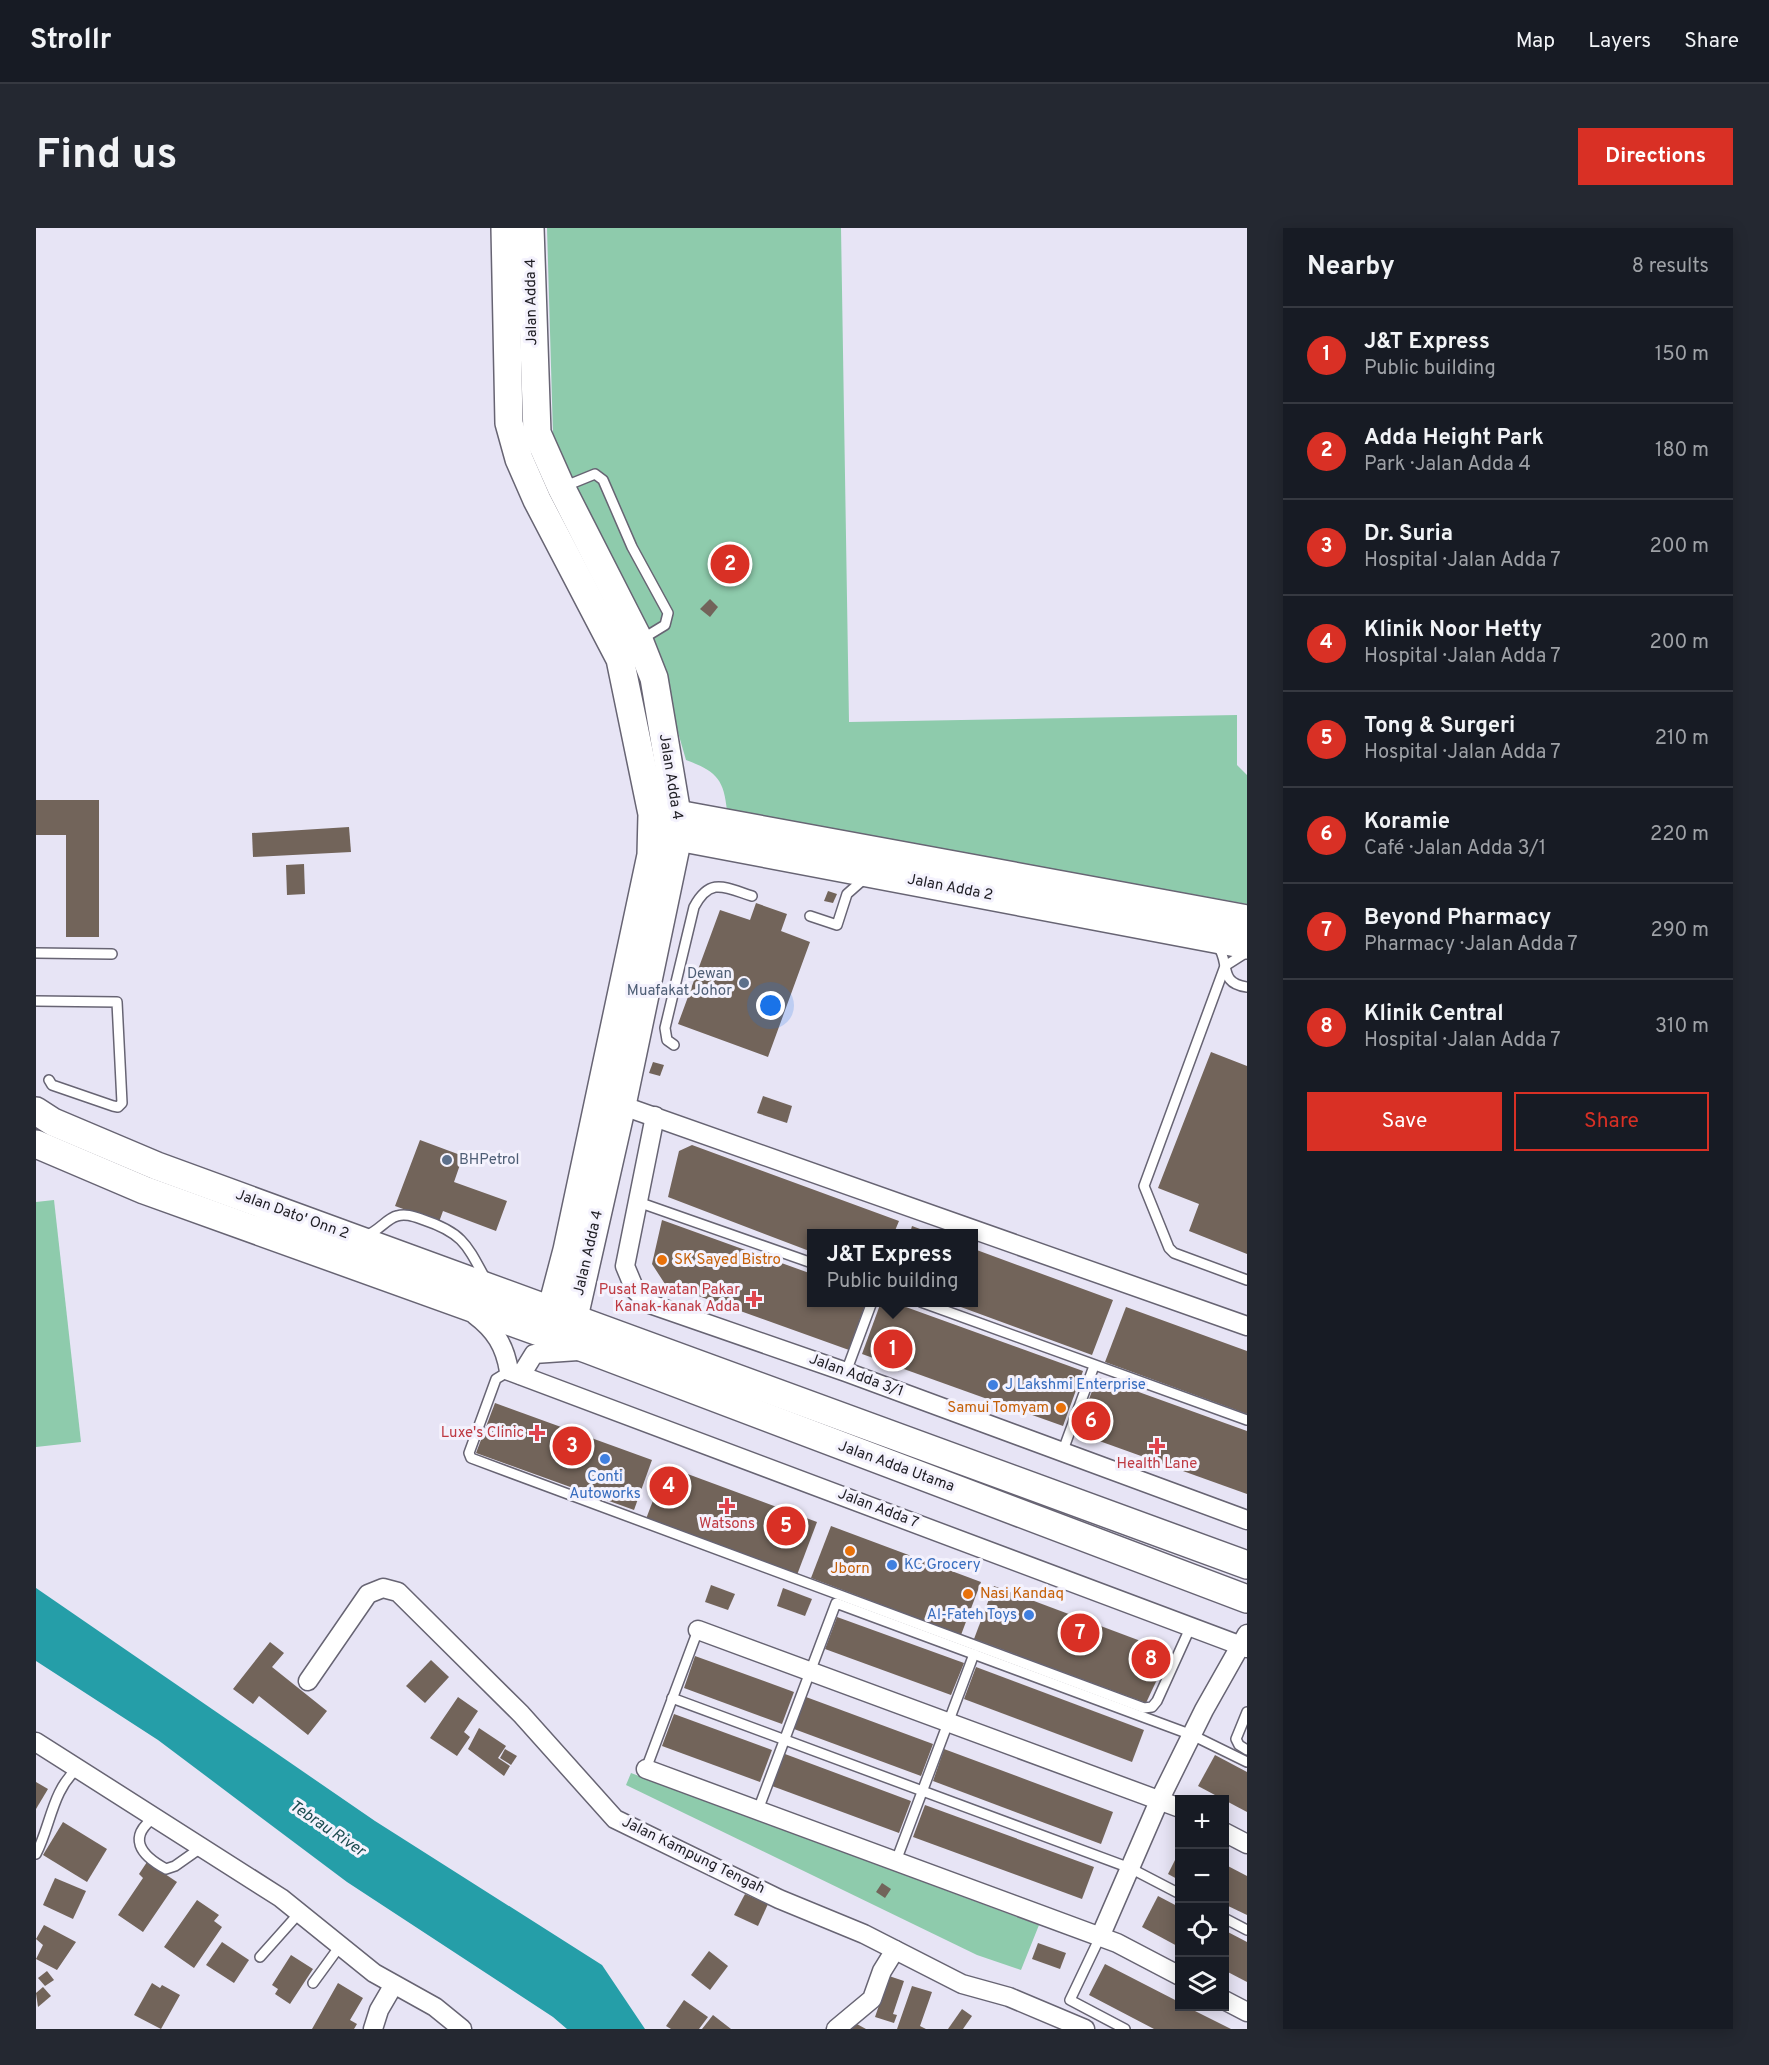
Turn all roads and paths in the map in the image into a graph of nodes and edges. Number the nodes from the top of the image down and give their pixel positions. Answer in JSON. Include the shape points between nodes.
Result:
{"nodes":[{"id":1,"x":505,"y":228,"type":"edge"},
{"id":2,"x":530,"y":228,"type":"edge"},
{"id":3,"x":561,"y":488,"type":"junction"},
{"id":4,"x":639,"y":640,"type":"junction"},
{"id":5,"x":665,"y":825,"type":"junction"},
{"id":6,"x":739,"y":848,"type":"junction"},
{"id":7,"x":783,"y":857,"type":"junction"},
{"id":8,"x":668,"y":885,"type":"junction"},
{"id":9,"x":942,"y":887,"type":"junction"},
{"id":10,"x":847,"y":894,"type":"junction"},
{"id":11,"x":752,"y":896,"type":"dead end"},
{"id":12,"x":810,"y":916,"type":"dead end"},
{"id":13,"x":1247,"y":919,"type":"edge"},
{"id":14,"x":1208,"y":937,"type":"junction"},
{"id":15,"x":1247,"y":945,"type":"edge"},
{"id":16,"x":1247,"y":952,"type":"edge"},
{"id":17,"x":36,"y":953,"type":"edge"},
{"id":18,"x":112,"y":954,"type":"dead end"},
{"id":19,"x":1225,"y":966,"type":"junction"},
{"id":20,"x":1247,"y":987,"type":"edge"},
{"id":21,"x":36,"y":1001,"type":"edge"},
{"id":22,"x":674,"y":1045,"type":"dead end"},
{"id":23,"x":49,"y":1080,"type":"dead end"},
{"id":24,"x":611,"y":1102,"type":"junction"},
{"id":25,"x":36,"y":1111,"type":"edge"},
{"id":26,"x":655,"y":1116,"type":"junction"},
{"id":27,"x":36,"y":1144,"type":"edge"},
{"id":28,"x":638,"y":1202,"type":"junction"},
{"id":29,"x":974,"y":1229,"type":"edge"},
{"id":30,"x":978,"y":1231,"type":"edge"},
{"id":31,"x":357,"y":1238,"type":"junction"},
{"id":32,"x":807,"y":1261,"type":"edge"},
{"id":33,"x":1247,"y":1280,"type":"edge"},
{"id":34,"x":490,"y":1287,"type":"junction"},
{"id":35,"x":463,"y":1305,"type":"junction"},
{"id":36,"x":870,"y":1307,"type":"edge"},
{"id":37,"x":935,"y":1307,"type":"edge"},
{"id":38,"x":1247,"y":1326,"type":"edge"},
{"id":39,"x":566,"y":1331,"type":"junction"},
{"id":40,"x":1094,"y":1366,"type":"junction"},
{"id":41,"x":846,"y":1372,"type":"junction"},
{"id":42,"x":515,"y":1373,"type":"junction"},
{"id":43,"x":1247,"y":1420,"type":"edge"},
{"id":44,"x":1062,"y":1453,"type":"junction"},
{"id":45,"x":1247,"y":1520,"type":"edge"},
{"id":46,"x":1247,"y":1565,"type":"edge"},
{"id":47,"x":1247,"y":1599,"type":"edge"},
{"id":48,"x":1191,"y":1626,"type":"junction"},
{"id":49,"x":698,"y":1630,"type":"joint"},
{"id":50,"x":1245,"y":1643,"type":"edge"},
{"id":51,"x":974,"y":1654,"type":"junction"},
{"id":52,"x":810,"y":1671,"type":"junction"},
{"id":53,"x":308,"y":1681,"type":"dead end"},
{"id":54,"x":672,"y":1698,"type":"junction"},
{"id":55,"x":1247,"y":1713,"type":"edge"},
{"id":56,"x":948,"y":1723,"type":"junction"},
{"id":57,"x":1192,"y":1735,"type":"junction"},
{"id":58,"x":785,"y":1740,"type":"junction"},
{"id":59,"x":36,"y":1742,"type":"edge"},
{"id":60,"x":1247,"y":1750,"type":"edge"},
{"id":61,"x":1247,"y":1762,"type":"edge"},
{"id":62,"x":78,"y":1768,"type":"junction"},
{"id":63,"x":646,"y":1769,"type":"joint"},
{"id":64,"x":922,"y":1791,"type":"junction"},
{"id":65,"x":1159,"y":1801,"type":"junction"},
{"id":66,"x":1175,"y":1807,"type":"edge"},
{"id":67,"x":758,"y":1810,"type":"junction"},
{"id":68,"x":155,"y":1817,"type":"junction"},
{"id":69,"x":1229,"y":1835,"type":"edge"},
{"id":70,"x":1247,"y":1844,"type":"edge"},
{"id":71,"x":202,"y":1847,"type":"junction"},
{"id":72,"x":36,"y":1854,"type":"edge"},
{"id":73,"x":896,"y":1861,"type":"junction"},
{"id":74,"x":1130,"y":1868,"type":"junction"},
{"id":75,"x":1175,"y":1892,"type":"edge"},
{"id":76,"x":301,"y":1911,"type":"junction"},
{"id":77,"x":1229,"y":1921,"type":"edge"},
{"id":78,"x":1247,"y":1930,"type":"edge"},
{"id":79,"x":1100,"y":1937,"type":"junction"},
{"id":80,"x":340,"y":1946,"type":"junction"},
{"id":81,"x":895,"y":1950,"type":"junction"},
{"id":82,"x":260,"y":1957,"type":"dead end"},
{"id":83,"x":1175,"y":1974,"type":"edge"},
{"id":84,"x":313,"y":1983,"type":"dead end"},
{"id":85,"x":393,"y":1986,"type":"junction"},
{"id":86,"x":1229,"y":2003,"type":"edge"},
{"id":87,"x":1247,"y":2012,"type":"edge"},
{"id":88,"x":374,"y":2029,"type":"edge"},
{"id":89,"x":462,"y":2029,"type":"edge"},
{"id":90,"x":836,"y":2029,"type":"edge"},
{"id":91,"x":1085,"y":2029,"type":"edge"},
{"id":92,"x":1125,"y":2029,"type":"edge"}],
"edges":[{"from":1,"to":5,"type":"street","name":"Jalan Adda 4","via":[[509,423],[537,500],[620,658]]},
{"from":2,"to":3,"type":"street","name":"Jalan Adda 4","via":[[535,417],[543,452]]},
{"from":3,"to":4,"type":"street","name":"Jalan Adda 4"},
{"from":3,"to":4,"type":"lane","via":[[595,474],[603,480],[632,547],[668,613],[665,625]]},
{"from":4,"to":5,"type":"street","name":"Jalan Adda 4","via":[[654,678]]},
{"from":5,"to":6,"type":"street","name":"Jalan Adda 2"},
{"from":5,"to":8,"type":"street","name":"Jalan Adda 4"},
{"from":5,"to":13,"type":"street","name":"Jalan Adda 2"},
{"from":5,"to":24,"type":"street","name":"Jalan Adda 4","via":[[651,855]]},
{"from":6,"to":7,"type":"street","name":"Jalan Adda 2"},
{"from":6,"to":8,"type":"street","via":[[689,852]]},
{"from":7,"to":9,"type":"street","name":"Jalan Adda 2"},
{"from":7,"to":10,"type":"lane","via":[[840,880]]},
{"from":8,"to":24,"type":"street","name":"Jalan Adda 4"},
{"from":9,"to":10,"type":"lane","via":[[927,891],[870,878],[861,880]]},
{"from":9,"to":14,"type":"street","name":"Jalan Adda 2"},
{"from":10,"to":12,"type":"lane","via":[[837,925]]},
{"from":11,"to":22,"type":"lane","via":[[713,886],[702,892],[694,907],[665,1028],[667,1040]]},
{"from":14,"to":15,"type":"street","name":"Jalan Adda 2"},
{"from":14,"to":19,"type":"lane","via":[[1221,950]]},
{"from":16,"to":19,"type":"lane"},
{"from":17,"to":18,"type":"lane"},
{"from":19,"to":20,"type":"lane","via":[[1229,980]]},
{"from":19,"to":33,"type":"lane","via":[[1144,1186],[1168,1248]]},
{"from":21,"to":23,"type":"lane","via":[[117,1002],[122,1103],[113,1106],[52,1085]]},
{"from":24,"to":26,"type":"street"},
{"from":24,"to":39,"type":"street","name":"Jalan Adda 4"},
{"from":25,"to":31,"type":"street","name":"Jalan Dato' Onn 2","via":[[53,1122],[158,1166]]},
{"from":26,"to":28,"type":"street","name":"Jalan Adda 3/1"},
{"from":26,"to":29,"type":"street"},
{"from":27,"to":35,"type":"street","name":"Jalan Dato' Onn 2","via":[[144,1190]]},
{"from":28,"to":32,"type":"lane"},
{"from":28,"to":41,"type":"street","name":"Jalan Adda 3/1","via":[[625,1266],[635,1290],[650,1304]]},
{"from":30,"to":38,"type":"street"},
{"from":31,"to":34,"type":"street","name":"Jalan Dato' Onn 2"},
{"from":31,"to":34,"type":"lane","via":[[374,1233],[394,1216],[408,1215],[450,1228]]},
{"from":34,"to":39,"type":"street","name":"Jalan Dato' Onn 2"},
{"from":35,"to":39,"type":"street","name":"Jalan Dato' Onn 2"},
{"from":35,"to":42,"type":"street","via":[[491,1327]]},
{"from":36,"to":41,"type":"lane"},
{"from":37,"to":40,"type":"lane"},
{"from":39,"to":42,"type":"street"},
{"from":39,"to":46,"type":"street","name":"Jalan Adda Utama"},
{"from":39,"to":47,"type":"street","name":"Jalan Adda Utama"},
{"from":40,"to":43,"type":"lane"},
{"from":40,"to":44,"type":"lane"},
{"from":41,"to":44,"type":"street","name":"Jalan Adda 3/1"},
{"from":42,"to":48,"type":"street","name":"Jalan Adda 7"},
{"from":42,"to":48,"type":"lane","via":[[496,1379],[469,1453],[471,1458],[1144,1708],[1157,1701]]},
{"from":44,"to":45,"type":"street","name":"Jalan Adda 3/1"},
{"from":48,"to":50,"type":"street","name":"Jalan Adda 7"},
{"from":49,"to":52,"type":"street"},
{"from":49,"to":54,"type":"lane"},
{"from":50,"to":57,"type":"street"},
{"from":51,"to":52,"type":"lane","via":[[836,1604]]},
{"from":51,"to":56,"type":"lane"},
{"from":51,"to":57,"type":"lane"},
{"from":52,"to":56,"type":"street"},
{"from":52,"to":58,"type":"lane"},
{"from":53,"to":81,"type":"street","name":"Jalan Kampung Tengah","via":[[368,1594],[383,1588],[398,1592],[521,1714],[615,1819]]},
{"from":54,"to":58,"type":"lane"},
{"from":54,"to":63,"type":"lane"},
{"from":55,"to":60,"type":"lane","via":[[1236,1739]]},
{"from":56,"to":64,"type":"lane"},
{"from":56,"to":65,"type":"street"},
{"from":57,"to":61,"type":"lane"},
{"from":57,"to":65,"type":"street"},
{"from":58,"to":64,"type":"lane"},
{"from":58,"to":67,"type":"lane"},
{"from":59,"to":62,"type":"street"},
{"from":62,"to":68,"type":"street"},
{"from":62,"to":72,"type":"lane","via":[[61,1786]]},
{"from":63,"to":67,"type":"street"},
{"from":64,"to":73,"type":"lane"},
{"from":64,"to":74,"type":"lane"},
{"from":65,"to":66,"type":"street"},
{"from":65,"to":74,"type":"street"},
{"from":67,"to":73,"type":"street"},
{"from":68,"to":71,"type":"street"},
{"from":68,"to":71,"type":"lane","via":[[141,1827],[138,1838],[140,1847],[157,1864],[166,1869],[175,1866]]},
{"from":69,"to":70,"type":"street"},
{"from":71,"to":76,"type":"street"},
{"from":73,"to":79,"type":"street"},
{"from":74,"to":75,"type":"lane"},
{"from":74,"to":79,"type":"street"},
{"from":76,"to":80,"type":"street"},
{"from":76,"to":82,"type":"lane"},
{"from":77,"to":78,"type":"lane"},
{"from":79,"to":83,"type":"street"},
{"from":79,"to":92,"type":"lane","via":[[1070,2000]]},
{"from":80,"to":84,"type":"lane"},
{"from":80,"to":85,"type":"street"},
{"from":81,"to":90,"type":"street","via":[[872,1999]]},
{"from":81,"to":91,"type":"street","name":"Jalan Kampung Tengah","via":[[962,1984],[1009,1997]]},
{"from":85,"to":88,"type":"street","via":[[379,2010]]},
{"from":85,"to":89,"type":"street","via":[[435,2007]]},
{"from":86,"to":87,"type":"street"}]}
